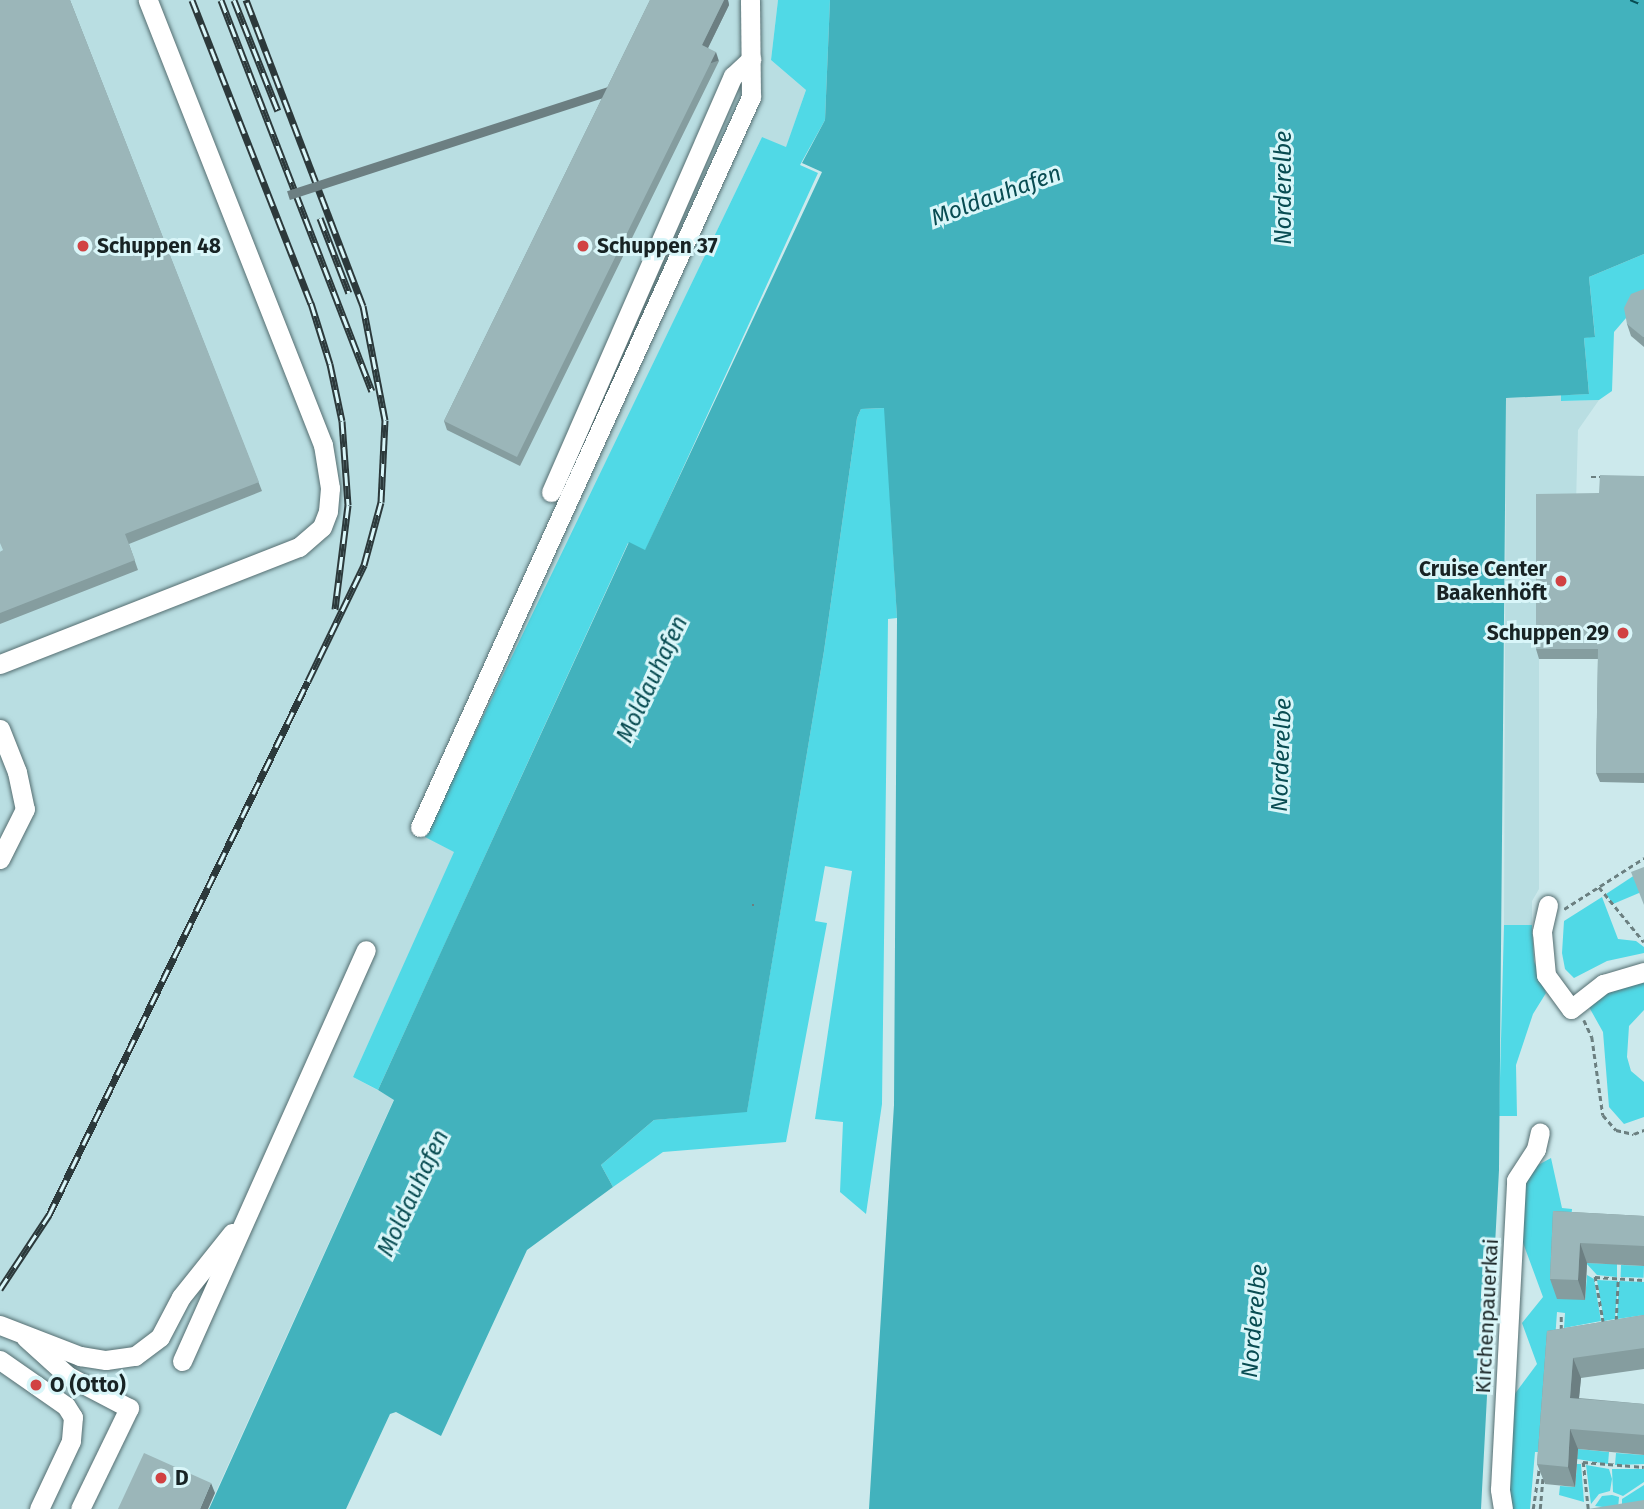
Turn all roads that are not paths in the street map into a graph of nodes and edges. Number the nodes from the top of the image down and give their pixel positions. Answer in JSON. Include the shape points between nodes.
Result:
{"nodes":[{"id":1,"x":148,"y":0,"type":"edge"},
{"id":2,"x":750,"y":0,"type":"edge"},
{"id":3,"x":751,"y":60,"type":"junction"},
{"id":4,"x":551,"y":492,"type":"dead end"},
{"id":5,"x":0,"y":664,"type":"edge"},
{"id":6,"x":0,"y":729,"type":"edge"},
{"id":7,"x":420,"y":827,"type":"dead end"},
{"id":8,"x":6,"y":836,"type":"edge"},
{"id":9,"x":0,"y":859,"type":"edge"},
{"id":10,"x":1552,"y":910,"type":"road end"},
{"id":11,"x":366,"y":950,"type":"dead end"},
{"id":12,"x":1644,"y":972,"type":"edge"},
{"id":13,"x":1540,"y":1132,"type":"dead end"},
{"id":14,"x":250,"y":1210,"type":"junction"},
{"id":15,"x":0,"y":1325,"type":"edge"},
{"id":16,"x":23,"y":1334,"type":"junction"},
{"id":17,"x":0,"y":1360,"type":"edge"},
{"id":18,"x":182,"y":1361,"type":"dead end"},
{"id":19,"x":38,"y":1509,"type":"edge"},
{"id":20,"x":79,"y":1509,"type":"edge"},
{"id":21,"x":1503,"y":1509,"type":"edge"}],
"edges":[{"from":1,"to":5,"type":"lane","via":[[323,445],[330,488],[328,511],[322,527],[299,547]]},
{"from":2,"to":3,"type":"lane"},
{"from":3,"to":4,"type":"lane","via":[[733,76]]},
{"from":3,"to":7,"type":"lane","via":[[751,97]]},
{"from":6,"to":8,"type":"lane","via":[[25,809]]},
{"from":8,"to":9,"type":"lane"},
{"from":10,"to":12,"type":"lane","via":[[1542,932],[1546,975],[1571,1009],[1603,984]]},
{"from":11,"to":14,"type":"lane"},
{"from":13,"to":21,"type":"lane","name":"Kirchenpauerkai","via":[[1536,1149],[1516,1180],[1500,1489]]},
{"from":14,"to":16,"type":"lane","via":[[181,1297],[160,1337],[135,1356],[106,1360],[80,1356]]},
{"from":14,"to":18,"type":"lane"},
{"from":15,"to":16,"type":"lane"},
{"from":16,"to":20,"type":"lane","via":[[68,1376],[129,1408]]},
{"from":17,"to":19,"type":"lane","via":[[74,1417],[71,1441]]}]}
